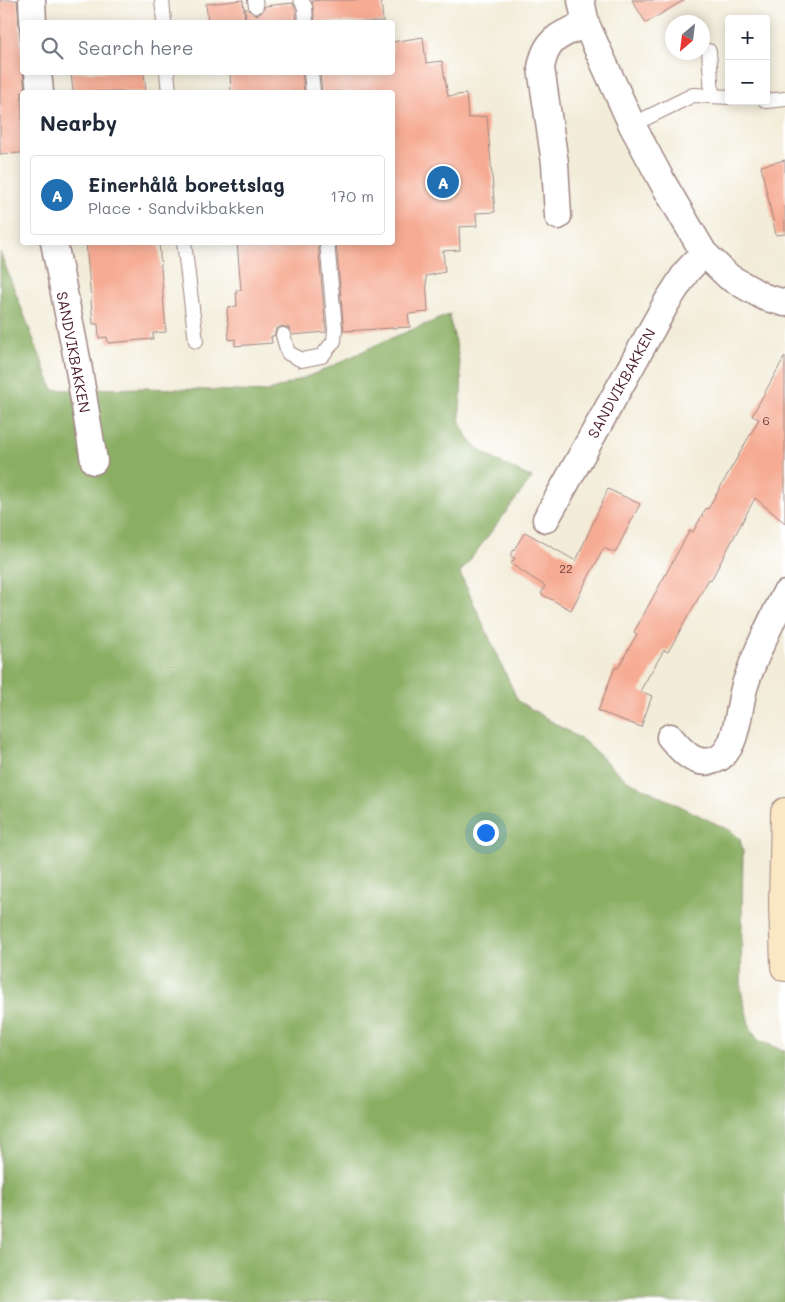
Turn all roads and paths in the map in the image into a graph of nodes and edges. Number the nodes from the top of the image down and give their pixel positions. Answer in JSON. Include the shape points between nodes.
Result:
{"nodes":[{"id":1,"x":32,"y":0,"type":"edge"},
{"id":2,"x":162,"y":0,"type":"edge"},
{"id":3,"x":301,"y":0,"type":"edge"},
{"id":4,"x":583,"y":12,"type":"edge"},
{"id":5,"x":33,"y":20,"type":"edge"},
{"id":6,"x":164,"y":20,"type":"edge"},
{"id":7,"x":306,"y":20,"type":"edge"},
{"id":8,"x":709,"y":60,"type":"edge"},
{"id":9,"x":38,"y":75,"type":"edge"},
{"id":10,"x":167,"y":75,"type":"edge"},
{"id":11,"x":311,"y":75,"type":"edge"},
{"id":12,"x":40,"y":90,"type":"edge"},
{"id":13,"x":169,"y":90,"type":"edge"},
{"id":14,"x":313,"y":90,"type":"edge"},
{"id":15,"x":712,"y":95,"type":"junction"},
{"id":16,"x":725,"y":97,"type":"edge"},
{"id":17,"x":785,"y":99,"type":"edge"},
{"id":18,"x":770,"y":101,"type":"edge"},
{"id":19,"x":632,"y":125,"type":"junction"},
{"id":20,"x":558,"y":216,"type":"dead end"},
{"id":21,"x":55,"y":245,"type":"edge"},
{"id":22,"x":184,"y":245,"type":"edge"},
{"id":23,"x":327,"y":245,"type":"edge"},
{"id":24,"x":704,"y":253,"type":"junction"},
{"id":25,"x":785,"y":303,"type":"edge"},
{"id":26,"x":283,"y":336,"type":"dead end"},
{"id":27,"x":196,"y":341,"type":"dead end"},
{"id":28,"x":94,"y":460,"type":"dead end"},
{"id":29,"x":546,"y":519,"type":"dead end"},
{"id":30,"x":785,"y":594,"type":"edge"},
{"id":31,"x":670,"y":737,"type":"dead end"},
{"id":32,"x":785,"y":814,"type":"edge"},
{"id":33,"x":785,"y":967,"type":"edge"}],
"edges":[{"from":1,"to":5,"type":"street"},
{"from":2,"to":6,"type":"lane"},
{"from":3,"to":7,"type":"lane"},
{"from":4,"to":19,"type":"street"},
{"from":4,"to":20,"type":"street","via":[[549,43],[541,68],[555,163]]},
{"from":8,"to":15,"type":"lane"},
{"from":9,"to":12,"type":"street"},
{"from":10,"to":13,"type":"lane"},
{"from":11,"to":14,"type":"lane"},
{"from":15,"to":16,"type":"lane"},
{"from":15,"to":19,"type":"lane","via":[[693,95]]},
{"from":17,"to":18,"type":"lane"},
{"from":19,"to":24,"type":"street"},
{"from":21,"to":28,"type":"street","name":"SANDVIKBAKKEN"},
{"from":22,"to":27,"type":"lane"},
{"from":23,"to":26,"type":"lane","via":[[334,341],[322,356],[302,360],[288,353]]},
{"from":24,"to":25,"type":"street","via":[[729,277],[764,297]]},
{"from":24,"to":29,"type":"street","name":"SANDVIKBAKKEN","via":[[667,302]]},
{"from":30,"to":31,"type":"street","via":[[745,683],[730,748],[720,759],[708,762],[694,759]]},
{"from":32,"to":33,"type":"main road"}]}
